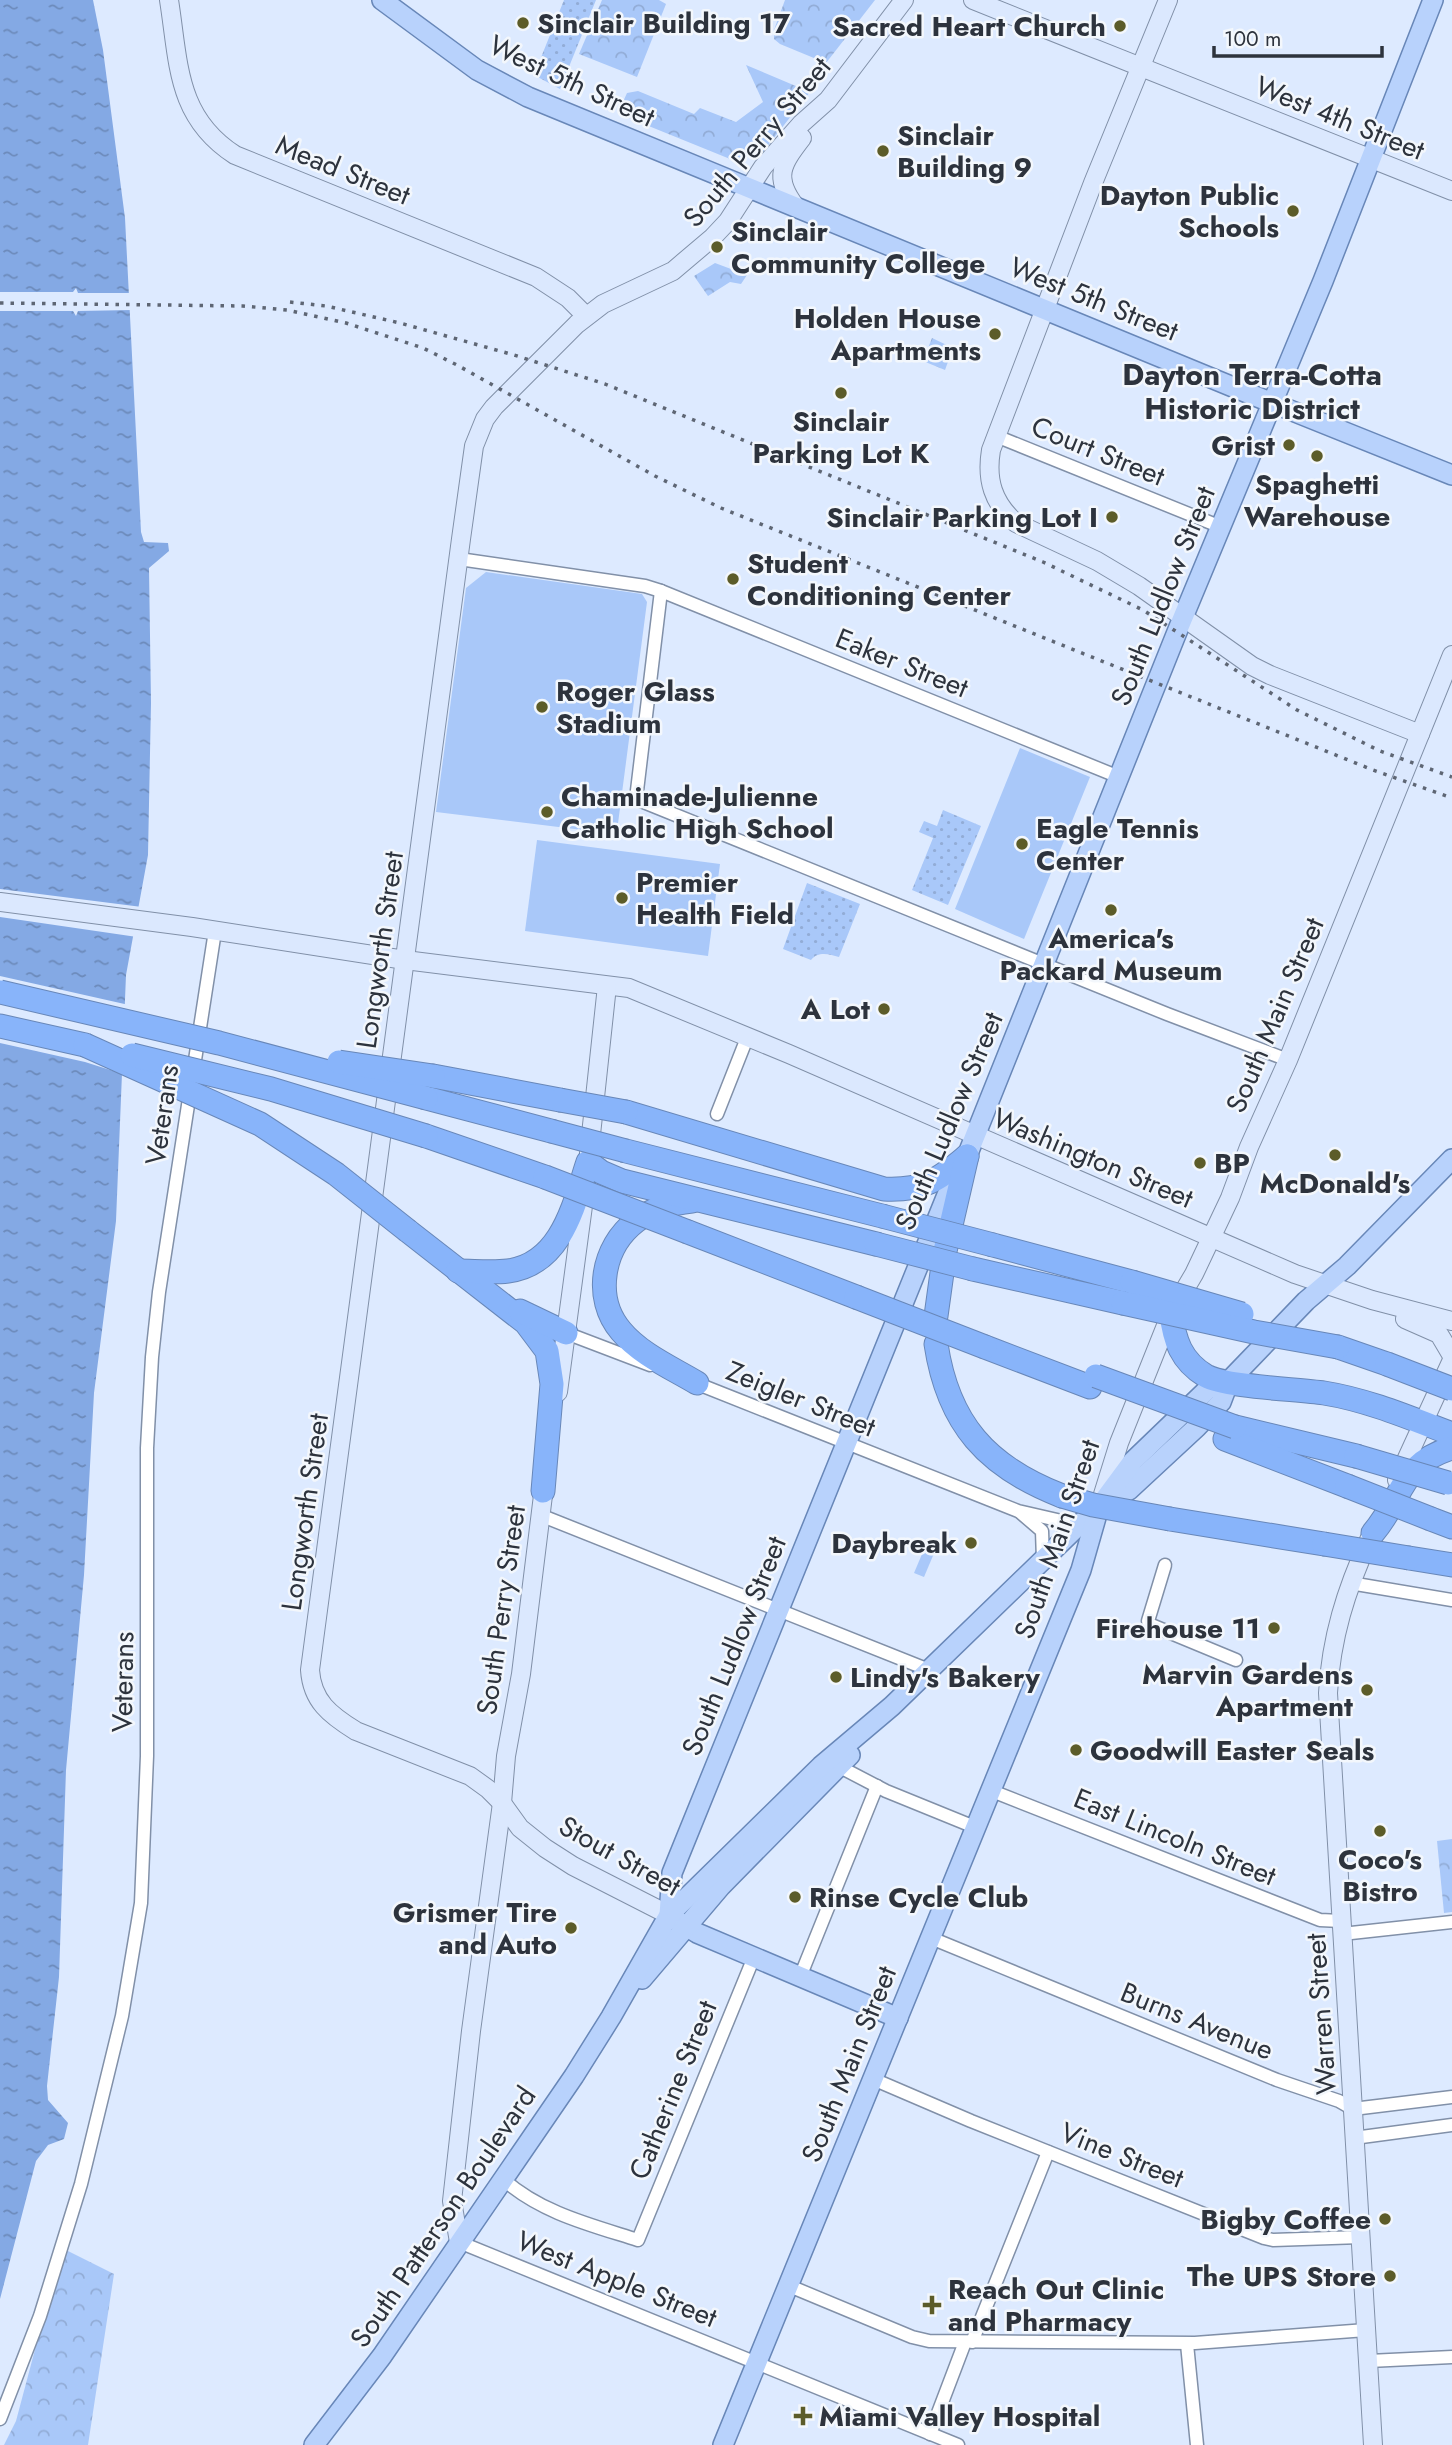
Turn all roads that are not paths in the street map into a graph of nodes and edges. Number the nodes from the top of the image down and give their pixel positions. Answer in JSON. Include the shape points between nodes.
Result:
{"nodes":[{"id":1,"x":169,"y":0,"type":"edge"},
{"id":2,"x":382,"y":0,"type":"edge"},
{"id":3,"x":904,"y":0,"type":"edge"},
{"id":4,"x":973,"y":0,"type":"edge"},
{"id":5,"x":1168,"y":0,"type":"edge"},
{"id":6,"x":1433,"y":0,"type":"edge"},
{"id":7,"x":1141,"y":66,"type":"junction"},
{"id":8,"x":823,"y":105,"type":"junction"},
{"id":9,"x":1371,"y":158,"type":"junction"},
{"id":10,"x":748,"y":187,"type":"junction"},
{"id":11,"x":1452,"y":191,"type":"edge"},
{"id":12,"x":795,"y":206,"type":"junction"},
{"id":13,"x":667,"y":274,"type":"joint"},
{"id":14,"x":1044,"y":310,"type":"junction"},
{"id":15,"x":586,"y":316,"type":"junction"},
{"id":16,"x":1272,"y":402,"type":"junction"},
{"id":17,"x":996,"y":436,"type":"junction"},
{"id":18,"x":1452,"y":475,"type":"edge"},
{"id":19,"x":1221,"y":527,"type":"junction"},
{"id":20,"x":459,"y":559,"type":"junction"},
{"id":21,"x":661,"y":591,"type":"junction"},
{"id":22,"x":1184,"y":618,"type":"junction"},
{"id":23,"x":1452,"y":655,"type":"edge"},
{"id":24,"x":1420,"y":734,"type":"junction"},
{"id":25,"x":1119,"y":777,"type":"junction"},
{"id":26,"x":0,"y":902,"type":"edge"},
{"id":27,"x":215,"y":930,"type":"junction"},
{"id":28,"x":405,"y":960,"type":"junction"},
{"id":29,"x":1045,"y":964,"type":"junction"},
{"id":30,"x":607,"y":986,"type":"junction"},
{"id":31,"x":0,"y":992,"type":"edge"},
{"id":32,"x":0,"y":1026,"type":"edge"},
{"id":33,"x":747,"y":1038,"type":"junction"},
{"id":34,"x":85,"y":1045,"type":"junction"},
{"id":35,"x":1287,"y":1060,"type":"junction"},
{"id":36,"x":429,"y":1087,"type":"junction"},
{"id":37,"x":717,"y":1114,"type":"dead end"},
{"id":38,"x":971,"y":1146,"type":"junction"},
{"id":39,"x":1452,"y":1158,"type":"edge"},
{"id":40,"x":588,"y":1162,"type":"junction"},
{"id":41,"x":695,"y":1200,"type":"junction"},
{"id":42,"x":1212,"y":1238,"type":"junction"},
{"id":43,"x":458,"y":1271,"type":"junction"},
{"id":44,"x":1326,"y":1284,"type":"junction"},
{"id":45,"x":484,"y":1290,"type":"junction"},
{"id":46,"x":1372,"y":1300,"type":"junction"},
{"id":47,"x":1171,"y":1313,"type":"junction"},
{"id":48,"x":936,"y":1316,"type":"dead end"},
{"id":49,"x":1452,"y":1321,"type":"edge"},
{"id":50,"x":566,"y":1333,"type":"junction"},
{"id":51,"x":936,"y":1344,"type":"dead end"},
{"id":52,"x":1338,"y":1346,"type":"junction"},
{"id":53,"x":1452,"y":1358,"type":"edge"},
{"id":54,"x":1387,"y":1364,"type":"junction"},
{"id":55,"x":1452,"y":1375,"type":"edge"},
{"id":56,"x":1452,"y":1380,"type":"edge"},
{"id":57,"x":1229,"y":1381,"type":"junction"},
{"id":58,"x":697,"y":1383,"type":"junction"},
{"id":59,"x":1443,"y":1394,"type":"edge"},
{"id":60,"x":1423,"y":1423,"type":"junction"},
{"id":61,"x":1230,"y":1433,"type":"junction"},
{"id":62,"x":1452,"y":1434,"type":"edge"},
{"id":63,"x":847,"y":1444,"type":"junction"},
{"id":64,"x":1452,"y":1448,"type":"edge"},
{"id":65,"x":1450,"y":1484,"type":"edge"},
{"id":66,"x":543,"y":1491,"type":"junction"},
{"id":67,"x":1099,"y":1507,"type":"junction"},
{"id":68,"x":1018,"y":1511,"type":"junction"},
{"id":69,"x":540,"y":1515,"type":"junction"},
{"id":70,"x":1441,"y":1523,"type":"edge"},
{"id":71,"x":1079,"y":1525,"type":"junction"},
{"id":72,"x":1373,"y":1533,"type":"junction"},
{"id":73,"x":1043,"y":1560,"type":"junction"},
{"id":74,"x":1165,"y":1565,"type":"dead end"},
{"id":75,"x":1452,"y":1565,"type":"edge"},
{"id":76,"x":1350,"y":1583,"type":"junction"},
{"id":77,"x":1452,"y":1600,"type":"edge"},
{"id":78,"x":779,"y":1610,"type":"junction"},
{"id":79,"x":1236,"y":1660,"type":"dead end"},
{"id":80,"x":929,"y":1670,"type":"junction"},
{"id":81,"x":892,"y":1706,"type":"junction"},
{"id":82,"x":334,"y":1717,"type":"joint"},
{"id":83,"x":840,"y":1767,"type":"junction"},
{"id":84,"x":877,"y":1786,"type":"junction"},
{"id":85,"x":992,"y":1791,"type":"junction"},
{"id":86,"x":502,"y":1803,"type":"junction"},
{"id":87,"x":976,"y":1828,"type":"junction"},
{"id":88,"x":677,"y":1921,"type":"junction"},
{"id":89,"x":1452,"y":1923,"type":"edge"},
{"id":90,"x":1341,"y":1928,"type":"junction"},
{"id":91,"x":931,"y":1938,"type":"junction"},
{"id":92,"x":754,"y":1958,"type":"junction"},
{"id":93,"x":800,"y":1977,"type":"junction"},
{"id":94,"x":898,"y":2018,"type":"junction"},
{"id":95,"x":873,"y":2079,"type":"junction"},
{"id":96,"x":1452,"y":2097,"type":"edge"},
{"id":97,"x":1353,"y":2109,"type":"junction"},
{"id":98,"x":1452,"y":2125,"type":"edge"},
{"id":99,"x":1354,"y":2138,"type":"junction"},
{"id":100,"x":1048,"y":2152,"type":"junction"},
{"id":101,"x":503,"y":2179,"type":"junction"},
{"id":102,"x":1361,"y":2237,"type":"junction"},
{"id":103,"x":459,"y":2242,"type":"junction"},
{"id":104,"x":787,"y":2285,"type":"junction"},
{"id":105,"x":1366,"y":2330,"type":"junction"},
{"id":106,"x":969,"y":2342,"type":"junction"},
{"id":107,"x":1187,"y":2344,"type":"junction"},
{"id":108,"x":1452,"y":2357,"type":"edge"},
{"id":109,"x":1369,"y":2361,"type":"junction"},
{"id":110,"x":756,"y":2362,"type":"junction"},
{"id":111,"x":0,"y":2419,"type":"edge"},
{"id":112,"x":930,"y":2434,"type":"junction"},
{"id":113,"x":314,"y":2445,"type":"edge"},
{"id":114,"x":723,"y":2445,"type":"edge"},
{"id":115,"x":958,"y":2445,"type":"edge"},
{"id":116,"x":1198,"y":2445,"type":"edge"},
{"id":117,"x":1373,"y":2445,"type":"edge"}],
"edges":[{"from":1,"to":15,"type":"street","name":"Mead Street","via":[[186,96],[200,124],[219,145],[536,276]]},
{"from":2,"to":10,"type":"main road","name":"West 5th Street","via":[[440,46],[509,89]]},
{"from":3,"to":8,"type":"street","name":"South Perry Street"},
{"from":4,"to":7,"type":"street","name":"West 4th Street"},
{"from":5,"to":7,"type":"street"},
{"from":6,"to":9,"type":"main road","name":"South Ludlow Street"},
{"from":7,"to":9,"type":"street","name":"West 4th Street"},
{"from":7,"to":14,"type":"street"},
{"from":8,"to":10,"type":"street","name":"South Perry Street"},
{"from":8,"to":12,"type":"street","via":[[782,170],[783,187]]},
{"from":9,"to":11,"type":"street","name":"West 4th Street"},
{"from":9,"to":16,"type":"main road","name":"South Ludlow Street"},
{"from":10,"to":12,"type":"main road","name":"West 5th Street"},
{"from":10,"to":13,"type":"street","name":"South Perry Street","via":[[728,221],[701,250]]},
{"from":12,"to":14,"type":"main road","name":"West 5th Street"},
{"from":13,"to":15,"type":"street","name":"Longworth Street"},
{"from":14,"to":16,"type":"main road","name":"West 5th Street"},
{"from":14,"to":17,"type":"street"},
{"from":15,"to":20,"type":"street","name":"Longworth Street","via":[[485,419],[474,446]]},
{"from":16,"to":18,"type":"main road","name":"West 5th Street"},
{"from":16,"to":19,"type":"main road","name":"South Ludlow Street"},
{"from":17,"to":19,"type":"street","name":"Court Street"},
{"from":17,"to":22,"type":"street","via":[[989,476],[997,502],[1016,523],[1097,561]]},
{"from":19,"to":22,"type":"main road","name":"South Ludlow Street"},
{"from":20,"to":21,"type":"street","name":"Eaker Street"},
{"from":20,"to":28,"type":"street","name":"Longworth Street"},
{"from":21,"to":25,"type":"street","name":"Eaker Street"},
{"from":21,"to":29,"type":"street","via":[[636,799]]},
{"from":22,"to":24,"type":"street","via":[[1270,675]]},
{"from":22,"to":25,"type":"main road","name":"South Ludlow Street"},
{"from":23,"to":24,"type":"street","name":"South Main Street"},
{"from":24,"to":35,"type":"street","name":"South Main Street"},
{"from":25,"to":29,"type":"main road","name":"South Ludlow Street"},
{"from":26,"to":27,"type":"street","name":"Washington Street"},
{"from":27,"to":28,"type":"street","name":"Washington Street"},
{"from":27,"to":111,"type":"street","name":"Veterans","via":[[152,1357],[147,1448],[147,1756],[138,1924],[122,2016],[81,2184],[40,2316]]},
{"from":28,"to":30,"type":"street","name":"Washington Street"},
{"from":28,"to":82,"type":"street","name":"Longworth Street","via":[[310,1670],[315,1693]]},
{"from":29,"to":35,"type":"street"},
{"from":29,"to":38,"type":"main road","name":"South Ludlow Street"},
{"from":30,"to":33,"type":"street","name":"Washington Street","via":[[629,988]]},
{"from":30,"to":40,"type":"street","name":"South Perry Street"},
{"from":31,"to":36,"type":"highway","bridge":true},
{"from":32,"to":34,"type":"highway"},
{"from":33,"to":37,"type":"street"},
{"from":33,"to":38,"type":"street","name":"Washington Street"},
{"from":34,"to":43,"type":"highway","bridge":true,"via":[[260,1124],[337,1174]]},
{"from":34,"to":61,"type":"highway","bridge":true,"via":[[259,1086],[426,1136],[688,1231],[989,1349]]},
{"from":35,"to":42,"type":"street","name":"South Main Street"},
{"from":36,"to":38,"type":"highway","bridge":true,"via":[[560,1100],[626,1112],[884,1189],[920,1187],[936,1180]]},
{"from":36,"to":52,"type":"highway","bridge":true,"via":[[551,1131],[1132,1282]]},
{"from":38,"to":42,"type":"street","name":"Washington Street"},
{"from":38,"to":48,"type":"highway","via":[[945,1251]]},
{"from":38,"to":63,"type":"main road","name":"South Ludlow Street"},
{"from":39,"to":44,"type":"main road","name":"South Patterson Boulevard"},
{"from":40,"to":41,"type":"highway","via":[[615,1179]]},
{"from":40,"to":43,"type":"highway","via":[[566,1227],[537,1259],[511,1271]]},
{"from":40,"to":50,"type":"street","name":"South Perry Street"},
{"from":41,"to":52,"type":"highway","bridge":true,"via":[[973,1269],[1254,1332]]},
{"from":41,"to":58,"type":"highway","via":[[660,1208],[629,1227],[610,1255],[604,1283],[609,1311],[621,1332]]},
{"from":42,"to":44,"type":"street","name":"Washington Street"},
{"from":42,"to":47,"type":"street","name":"South Main Street"},
{"from":43,"to":45,"type":"highway"},
{"from":44,"to":46,"type":"street","name":"Washington Street"},
{"from":44,"to":57,"type":"main road","name":"South Patterson Boulevard"},
{"from":45,"to":50,"type":"highway"},
{"from":45,"to":66,"type":"highway","via":[[526,1323],[547,1351],[552,1384]]},
{"from":46,"to":49,"type":"street"},
{"from":46,"to":53,"type":"street","via":[[1433,1330]]},
{"from":47,"to":57,"type":"highway","via":[[1175,1342],[1189,1362],[1209,1377]]},
{"from":47,"to":67,"type":"street","name":"South Main Street","via":[[1119,1443]]},
{"from":50,"to":58,"type":"street","name":"Zeigler Street"},
{"from":50,"to":66,"type":"street","name":"South Perry Street"},
{"from":51,"to":75,"type":"highway","bridge":true,"via":[[946,1389],[975,1440],[1016,1474],[1062,1496],[1093,1506]]},
{"from":52,"to":54,"type":"highway"},
{"from":53,"to":59,"type":"street","name":"Warren Street"},
{"from":54,"to":55,"type":"highway","bridge":true},
{"from":54,"to":59,"type":"highway","bridge":true},
{"from":56,"to":59,"type":"highway"},
{"from":57,"to":60,"type":"highway","via":[[1340,1396]]},
{"from":57,"to":67,"type":"main road","name":"South Patterson Boulevard","via":[[1221,1402],[1197,1427],[1129,1490]]},
{"from":58,"to":63,"type":"street","name":"Zeigler Street"},
{"from":59,"to":60,"type":"street","name":"Warren Street"},
{"from":60,"to":62,"type":"highway"},
{"from":60,"to":72,"type":"street","name":"Warren Street"},
{"from":61,"to":65,"type":"highway","bridge":true,"via":[[1356,1456]]},
{"from":61,"to":70,"type":"highway","bridge":true},
{"from":63,"to":68,"type":"street","name":"Zeigler Street"},
{"from":63,"to":78,"type":"main road","name":"South Ludlow Street"},
{"from":64,"to":72,"type":"highway","via":[[1414,1468]]},
{"from":66,"to":69,"type":"street","name":"South Perry Street"},
{"from":67,"to":71,"type":"main road","name":"South Patterson Boulevard"},
{"from":67,"to":85,"type":"main road","name":"South Main Street","via":[[1086,1556]]},
{"from":68,"to":71,"type":"street","name":"Zeigler Street"},
{"from":68,"to":73,"type":"street","name":"Zeigler Street","via":[[1042,1531]]},
{"from":69,"to":78,"type":"street"},
{"from":69,"to":86,"type":"street","name":"South Perry Street"},
{"from":71,"to":73,"type":"main road","name":"South Patterson Boulevard"},
{"from":72,"to":76,"type":"street","name":"Warren Street"},
{"from":73,"to":80,"type":"main road","name":"South Patterson Boulevard"},
{"from":74,"to":79,"type":"street","via":[[1149,1624]]},
{"from":76,"to":77,"type":"street"},
{"from":76,"to":90,"type":"street","name":"Warren Street","via":[[1333,1641],[1328,1693]]},
{"from":78,"to":80,"type":"street"},
{"from":78,"to":88,"type":"main road","name":"South Ludlow Street","via":[[672,1873]]},
{"from":80,"to":81,"type":"main road","name":"South Patterson Boulevard"},
{"from":81,"to":83,"type":"main road","name":"South Patterson Boulevard"},
{"from":81,"to":88,"type":"main road","name":"South Patterson Boulevard","via":[[821,1766]]},
{"from":82,"to":86,"type":"street","name":"Stout Street","via":[[355,1731],[470,1776]]},
{"from":83,"to":84,"type":"street"},
{"from":83,"to":88,"type":"main road","name":"South Patterson Boulevard","via":[[722,1886]]},
{"from":84,"to":87,"type":"street"},
{"from":84,"to":93,"type":"street"},
{"from":85,"to":87,"type":"main road","name":"South Main Street"},
{"from":85,"to":90,"type":"street","name":"East Lincoln Street"},
{"from":86,"to":88,"type":"street","name":"Stout Street","via":[[520,1828],[545,1849]]},
{"from":86,"to":103,"type":"street","name":"South Perry Street","via":[[452,2201]]},
{"from":87,"to":91,"type":"main road","name":"South Main Street"},
{"from":88,"to":92,"type":"main road","name":"Stout Street"},
{"from":88,"to":101,"type":"main road","name":"South Patterson Boulevard"},
{"from":89,"to":90,"type":"street","name":"East Lincoln Street"},
{"from":90,"to":97,"type":"street","name":"Warren Street"},
{"from":91,"to":94,"type":"main road","name":"South Main Street"},
{"from":91,"to":97,"type":"street","name":"Burns Avenue"},
{"from":92,"to":93,"type":"main road","name":"Stout Street"},
{"from":92,"to":101,"type":"street","name":"Catherine Street","via":[[638,2241],[565,2216],[522,2196]]},
{"from":93,"to":94,"type":"main road","name":"Stout Street"},
{"from":94,"to":95,"type":"main road","name":"South Main Street"},
{"from":95,"to":100,"type":"street","name":"Vine Street"},
{"from":95,"to":104,"type":"main road","name":"South Main Street"},
{"from":96,"to":97,"type":"street"},
{"from":97,"to":99,"type":"street","name":"Warren Street"},
{"from":98,"to":99,"type":"street"},
{"from":99,"to":102,"type":"street","name":"Warren Street"},
{"from":100,"to":102,"type":"street","name":"Vine Street","via":[[1268,2239]]},
{"from":100,"to":106,"type":"street"},
{"from":101,"to":103,"type":"main road","name":"South Patterson Boulevard"},
{"from":102,"to":105,"type":"street","name":"Warren Street"},
{"from":103,"to":110,"type":"street","name":"West Apple Street"},
{"from":103,"to":113,"type":"main road","name":"South Patterson Boulevard","via":[[383,2356]]},
{"from":104,"to":106,"type":"street","via":[[912,2337]]},
{"from":104,"to":110,"type":"main road","name":"South Main Street"},
{"from":105,"to":107,"type":"street"},
{"from":105,"to":109,"type":"street","name":"Warren Street"},
{"from":106,"to":107,"type":"street"},
{"from":106,"to":112,"type":"street"},
{"from":107,"to":116,"type":"street"},
{"from":108,"to":109,"type":"street"},
{"from":109,"to":117,"type":"street","name":"Warren Street"},
{"from":110,"to":112,"type":"street","name":"West Apple Street"},
{"from":110,"to":114,"type":"main road","name":"South Main Street"},
{"from":112,"to":115,"type":"street","name":"West Apple Street"}]}
